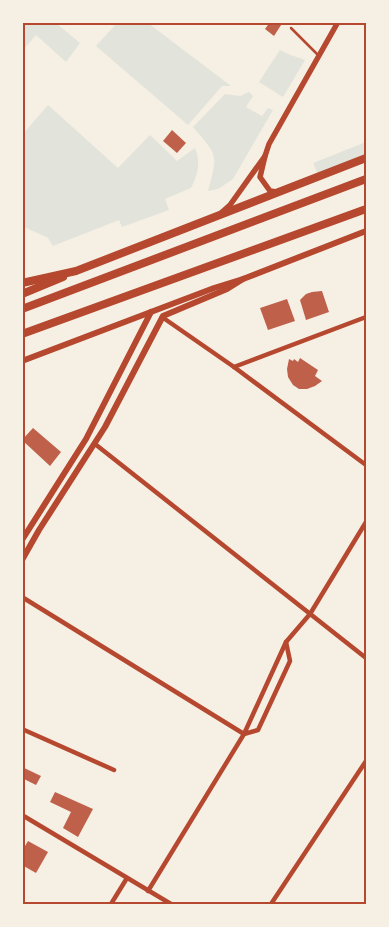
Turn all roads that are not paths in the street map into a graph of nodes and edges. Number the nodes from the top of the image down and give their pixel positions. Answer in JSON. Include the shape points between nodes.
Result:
{"nodes":[{"id":1,"x":338,"y":22,"type":"edge"},
{"id":2,"x":291,"y":28,"type":"dead end"},
{"id":3,"x":319,"y":56,"type":"junction"},
{"id":4,"x":265,"y":156,"type":"junction"},
{"id":5,"x":366,"y":158,"type":"edge"},
{"id":6,"x":366,"y":178,"type":"edge"},
{"id":7,"x":279,"y":193,"type":"junction"},
{"id":8,"x":366,"y":209,"type":"edge"},
{"id":9,"x":216,"y":218,"type":"junction"},
{"id":10,"x":366,"y":231,"type":"edge"},
{"id":11,"x":76,"y":271,"type":"junction"},
{"id":12,"x":243,"y":279,"type":"junction"},
{"id":13,"x":22,"y":283,"type":"edge"},
{"id":14,"x":22,"y":294,"type":"edge"},
{"id":15,"x":22,"y":309,"type":"edge"},
{"id":16,"x":151,"y":312,"type":"junction"},
{"id":17,"x":162,"y":317,"type":"junction"},
{"id":18,"x":366,"y":317,"type":"edge"},
{"id":19,"x":22,"y":334,"type":"edge"},
{"id":20,"x":22,"y":362,"type":"edge"},
{"id":21,"x":234,"y":367,"type":"junction"},
{"id":22,"x":95,"y":444,"type":"junction"},
{"id":23,"x":366,"y":465,"type":"edge"},
{"id":24,"x":366,"y":522,"type":"edge"},
{"id":25,"x":25,"y":530,"type":"edge"},
{"id":26,"x":22,"y":540,"type":"edge"},
{"id":27,"x":22,"y":560,"type":"edge"},
{"id":28,"x":22,"y":597,"type":"edge"},
{"id":29,"x":310,"y":614,"type":"junction"},
{"id":30,"x":286,"y":642,"type":"junction"},
{"id":31,"x":366,"y":658,"type":"edge"},
{"id":32,"x":22,"y":729,"type":"edge"},
{"id":33,"x":244,"y":734,"type":"junction"},
{"id":34,"x":366,"y":761,"type":"edge"},
{"id":35,"x":114,"y":770,"type":"dead end"},
{"id":36,"x":22,"y":815,"type":"edge"},
{"id":37,"x":127,"y":878,"type":"junction"},
{"id":38,"x":148,"y":891,"type":"junction"},
{"id":39,"x":111,"y":904,"type":"edge"},
{"id":40,"x":171,"y":904,"type":"edge"},
{"id":41,"x":271,"y":904,"type":"edge"}],
"edges":[{"from":1,"to":3,"type":"street"},
{"from":2,"to":3,"type":"lane"},
{"from":3,"to":4,"type":"street"},
{"from":4,"to":7,"type":"street","via":[[260,178],[270,190]]},
{"from":4,"to":9,"type":"street","via":[[230,205]]},
{"from":5,"to":7,"type":"highway"},
{"from":6,"to":15,"type":"highway"},
{"from":7,"to":9,"type":"highway"},
{"from":8,"to":19,"type":"highway"},
{"from":9,"to":11,"type":"highway"},
{"from":10,"to":12,"type":"main road"},
{"from":11,"to":13,"type":"highway"},
{"from":11,"to":14,"type":"highway"},
{"from":12,"to":16,"type":"main road"},
{"from":12,"to":17,"type":"main road","via":[[227,290]]},
{"from":16,"to":17,"type":"main road"},
{"from":16,"to":20,"type":"main road"},
{"from":16,"to":25,"type":"main road","via":[[82,447]]},
{"from":17,"to":21,"type":"street"},
{"from":17,"to":22,"type":"main road"},
{"from":18,"to":21,"type":"street"},
{"from":21,"to":23,"type":"street"},
{"from":22,"to":27,"type":"main road"},
{"from":22,"to":29,"type":"street"},
{"from":24,"to":29,"type":"street"},
{"from":25,"to":26,"type":"main road"},
{"from":28,"to":33,"type":"street"},
{"from":29,"to":30,"type":"street"},
{"from":29,"to":31,"type":"street"},
{"from":30,"to":33,"type":"street"},
{"from":30,"to":33,"type":"street","via":[[290,660],[258,730]]},
{"from":32,"to":35,"type":"street"},
{"from":33,"to":38,"type":"street"},
{"from":34,"to":41,"type":"street"},
{"from":36,"to":37,"type":"street"},
{"from":37,"to":38,"type":"street"},
{"from":37,"to":39,"type":"street"},
{"from":38,"to":40,"type":"street"}]}
